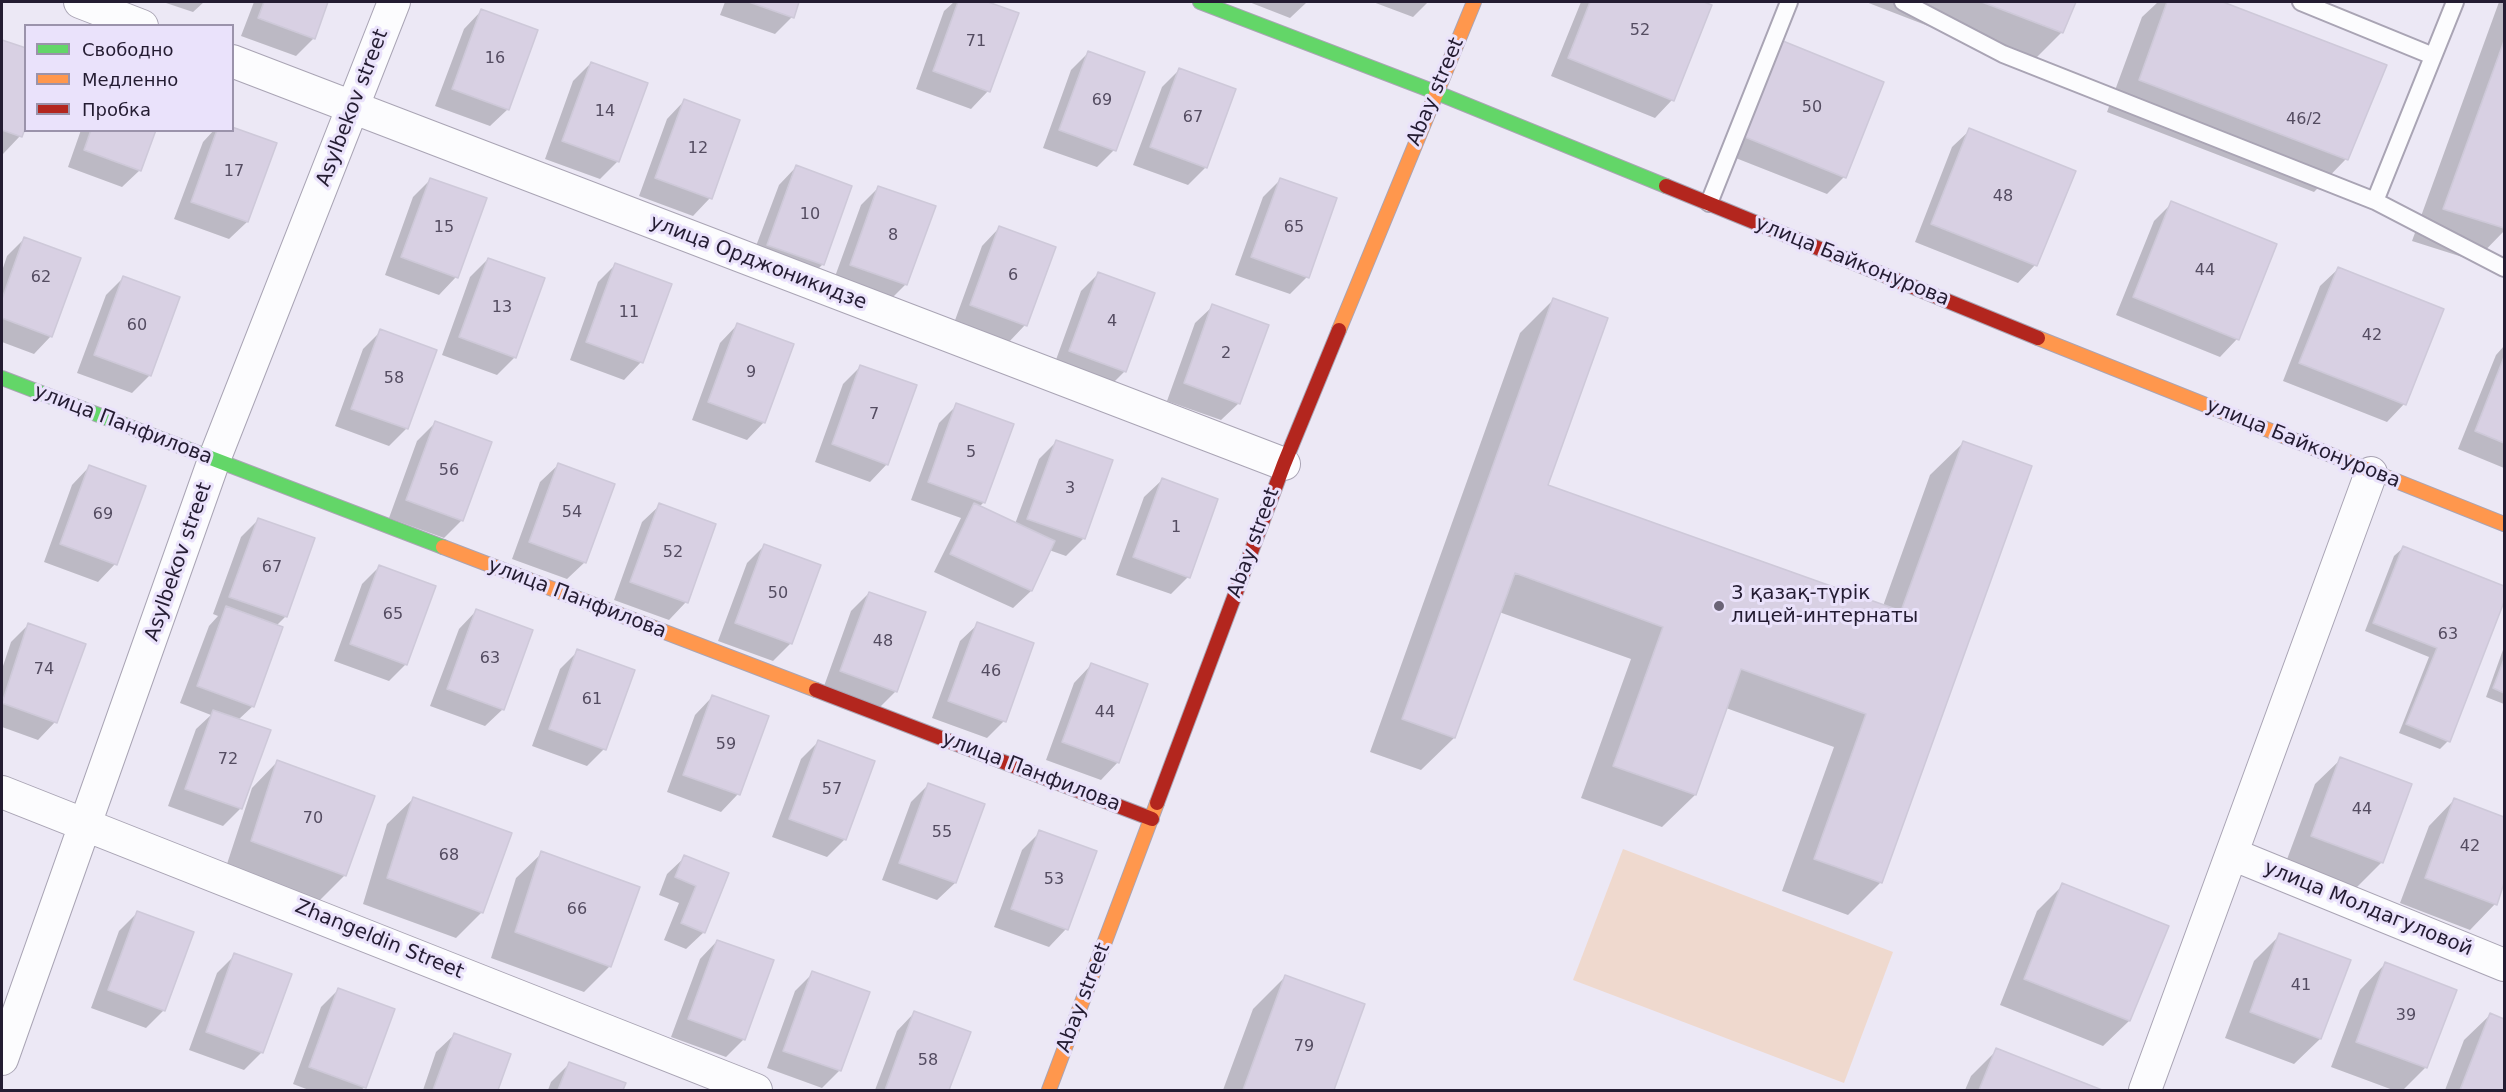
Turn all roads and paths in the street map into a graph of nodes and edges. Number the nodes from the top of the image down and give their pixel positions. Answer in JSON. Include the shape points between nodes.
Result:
{"nodes":[{"id":1,"x":80,"y":2,"type":"edge"},
{"id":2,"x":394,"y":2,"type":"edge"},
{"id":3,"x":1200,"y":2,"type":"edge"},
{"id":4,"x":1474,"y":2,"type":"edge"},
{"id":5,"x":1789,"y":2,"type":"edge"},
{"id":6,"x":1902,"y":2,"type":"edge"},
{"id":7,"x":2301,"y":2,"type":"edge"},
{"id":8,"x":2455,"y":2,"type":"edge"},
{"id":9,"x":137,"y":24,"type":"edge"},
{"id":10,"x":2433,"y":56,"type":"junction"},
{"id":11,"x":234,"y":62,"type":"edge"},
{"id":12,"x":1435,"y":92,"type":"junction"},
{"id":13,"x":353,"y":108,"type":"junction"},
{"id":14,"x":2375,"y":201,"type":"junction"},
{"id":15,"x":1709,"y":204,"type":"junction"},
{"id":16,"x":2505,"y":267,"type":"edge"},
{"id":17,"x":2,"y":378,"type":"edge"},
{"id":18,"x":214,"y":460,"type":"junction"},
{"id":19,"x":1284,"y":464,"type":"junction"},
{"id":20,"x":2371,"y":473,"type":"junction"},
{"id":21,"x":2505,"y":524,"type":"edge"},
{"id":22,"x":2,"y":792,"type":"edge"},
{"id":23,"x":1152,"y":819,"type":"junction"},
{"id":24,"x":87,"y":824,"type":"junction"},
{"id":25,"x":2232,"y":854,"type":"junction"},
{"id":26,"x":2505,"y":965,"type":"edge"},
{"id":27,"x":2,"y":1059,"type":"edge"},
{"id":28,"x":756,"y":1090,"type":"edge"},
{"id":29,"x":1049,"y":1090,"type":"edge"},
{"id":30,"x":2145,"y":1090,"type":"edge"}],
"edges":[{"from":1,"to":9,"type":"street"},
{"from":2,"to":13,"type":"street","name":"Asylbekov street"},
{"from":3,"to":12,"type":"street","name":"улица Байконурова"},
{"from":4,"to":12,"type":"street","name":"Abay street"},
{"from":5,"to":15,"type":"lane"},
{"from":6,"to":14,"type":"lane","via":[[2003,54]]},
{"from":7,"to":10,"type":"lane"},
{"from":8,"to":10,"type":"lane"},
{"from":10,"to":14,"type":"lane"},
{"from":11,"to":13,"type":"street","name":"улица Орджоникидзе"},
{"from":12,"to":15,"type":"street","name":"улица Байконурова"},
{"from":12,"to":19,"type":"street","name":"Abay street"},
{"from":13,"to":18,"type":"street","name":"Asylbekov street"},
{"from":13,"to":19,"type":"street","name":"улица Орджоникидзе"},
{"from":14,"to":16,"type":"lane"},
{"from":15,"to":20,"type":"street","name":"улица Байконурова"},
{"from":17,"to":18,"type":"street","name":"улица Панфилова"},
{"from":18,"to":23,"type":"street","name":"улица Панфилова"},
{"from":18,"to":24,"type":"street","name":"Asylbekov street"},
{"from":19,"to":23,"type":"street","name":"Abay street"},
{"from":20,"to":21,"type":"street","name":"улица Байконурова"},
{"from":20,"to":25,"type":"street"},
{"from":22,"to":24,"type":"street","name":"Zhangeldin Street"},
{"from":23,"to":29,"type":"street","name":"Abay street"},
{"from":24,"to":27,"type":"street","name":"Asylbekov street"},
{"from":24,"to":28,"type":"street","name":"Zhangeldin Street"},
{"from":25,"to":26,"type":"street","name":"улица Молдагуловой"},
{"from":25,"to":30,"type":"street"}]}
